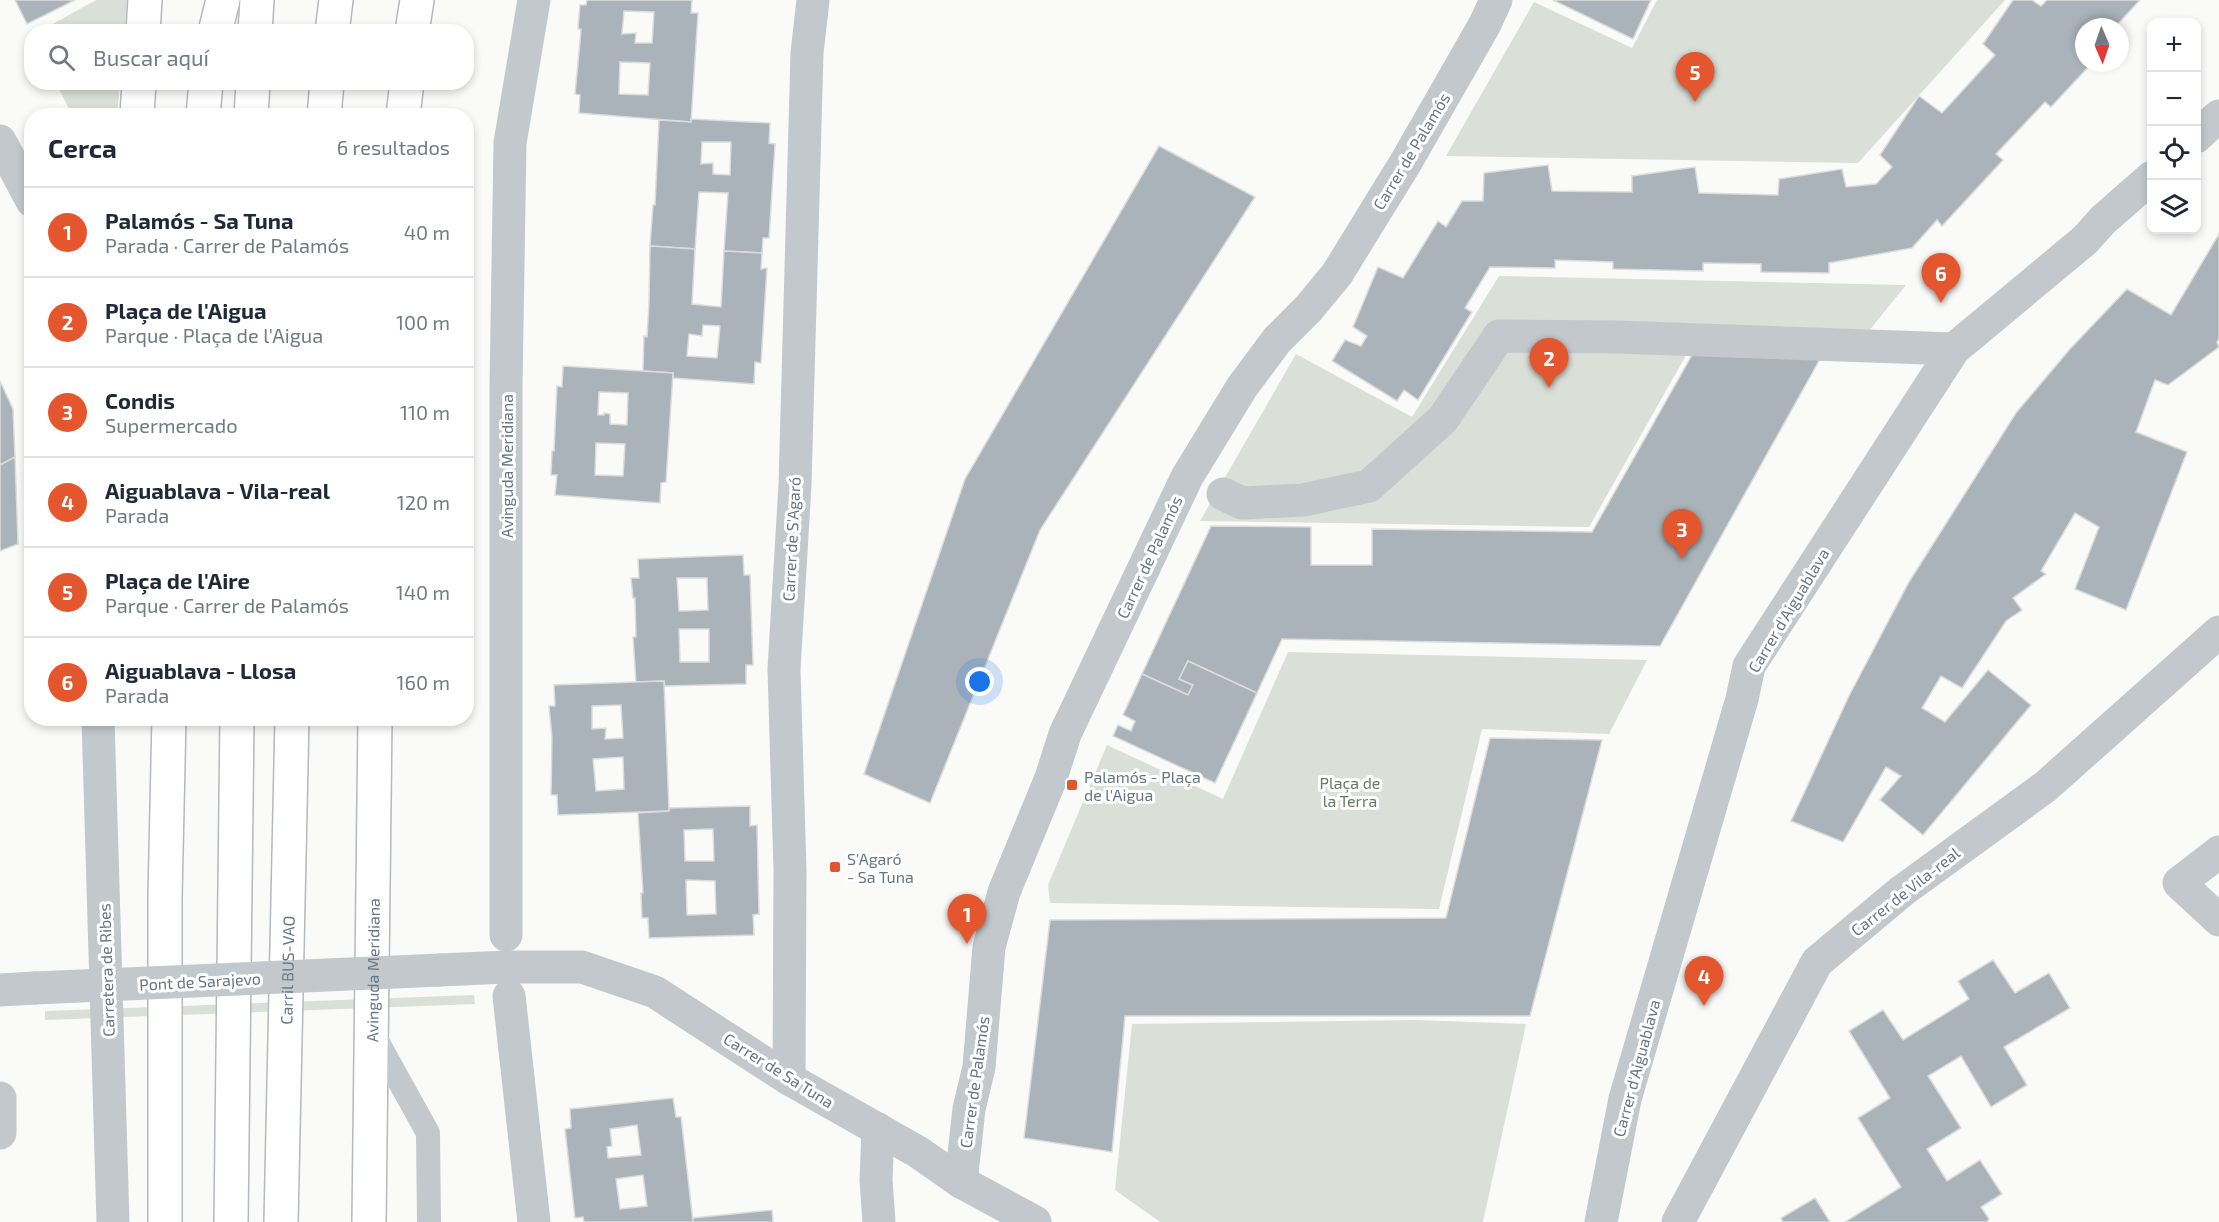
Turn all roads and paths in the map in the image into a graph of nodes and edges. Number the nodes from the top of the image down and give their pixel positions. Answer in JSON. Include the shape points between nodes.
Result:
{"nodes":[{"id":1,"x":145,"y":0,"type":"edge"},
{"id":2,"x":223,"y":0,"type":"edge"},
{"id":3,"x":257,"y":0,"type":"edge"},
{"id":4,"x":336,"y":0,"type":"edge"},
{"id":5,"x":417,"y":0,"type":"edge"},
{"id":6,"x":534,"y":0,"type":"edge"},
{"id":7,"x":813,"y":0,"type":"edge"},
{"id":8,"x":1496,"y":0,"type":"edge"},
{"id":9,"x":144,"y":24,"type":"edge"},
{"id":10,"x":217,"y":24,"type":"edge"},
{"id":11,"x":256,"y":24,"type":"edge"},
{"id":12,"x":333,"y":24,"type":"edge"},
{"id":13,"x":413,"y":24,"type":"edge"},
{"id":14,"x":139,"y":90,"type":"edge"},
{"id":15,"x":205,"y":90,"type":"edge"},
{"id":16,"x":253,"y":90,"type":"edge"},
{"id":17,"x":326,"y":90,"type":"edge"},
{"id":18,"x":406,"y":90,"type":"edge"},
{"id":19,"x":137,"y":108,"type":"edge"},
{"id":20,"x":204,"y":108,"type":"edge"},
{"id":21,"x":251,"y":108,"type":"edge"},
{"id":22,"x":325,"y":108,"type":"edge"},
{"id":23,"x":404,"y":108,"type":"edge"},
{"id":24,"x":2219,"y":116,"type":"edge"},
{"id":25,"x":2201,"y":132,"type":"edge"},
{"id":26,"x":0,"y":141,"type":"edge"},
{"id":27,"x":2148,"y":180,"type":"edge"},
{"id":28,"x":24,"y":186,"type":"edge"},
{"id":29,"x":1954,"y":349,"type":"junction"},
{"id":30,"x":1223,"y":494,"type":"dead end"},
{"id":31,"x":2219,"y":632,"type":"edge"},
{"id":32,"x":98,"y":726,"type":"edge"},
{"id":33,"x":149,"y":726,"type":"edge"},
{"id":34,"x":170,"y":726,"type":"edge"},
{"id":35,"x":237,"y":726,"type":"edge"},
{"id":36,"x":292,"y":726,"type":"edge"},
{"id":37,"x":375,"y":726,"type":"edge"},
{"id":38,"x":2219,"y":852,"type":"edge"},
{"id":39,"x":165,"y":897,"type":"junction"},
{"id":40,"x":2219,"y":920,"type":"edge"},
{"id":41,"x":507,"y":966,"type":"junction"},
{"id":42,"x":0,"y":990,"type":"edge"},
{"id":43,"x":371,"y":1032,"type":"junction"},
{"id":44,"x":789,"y":1079,"type":"junction"},
{"id":45,"x":0,"y":1098,"type":"edge"},
{"id":46,"x":878,"y":1129,"type":"junction"},
{"id":47,"x":0,"y":1133,"type":"edge"},
{"id":48,"x":961,"y":1182,"type":"junction"},
{"id":49,"x":113,"y":1222,"type":"edge"},
{"id":50,"x":165,"y":1222,"type":"edge"},
{"id":51,"x":231,"y":1222,"type":"edge"},
{"id":52,"x":281,"y":1222,"type":"edge"},
{"id":53,"x":369,"y":1222,"type":"edge"},
{"id":54,"x":429,"y":1222,"type":"edge"},
{"id":55,"x":534,"y":1222,"type":"edge"},
{"id":56,"x":879,"y":1222,"type":"edge"},
{"id":57,"x":1035,"y":1222,"type":"edge"},
{"id":58,"x":1601,"y":1222,"type":"edge"},
{"id":59,"x":1678,"y":1222,"type":"edge"}],
"edges":[{"from":1,"to":9,"type":"highway"},
{"from":2,"to":10,"type":"highway"},
{"from":3,"to":11,"type":"highway"},
{"from":4,"to":12,"type":"highway"},
{"from":5,"to":13,"type":"highway"},
{"from":6,"to":41,"type":"street","name":"Avinguda Meridiana","via":[[510,143],[506,386]]},
{"from":7,"to":44,"type":"street","name":"Carrer de S'Agaró","via":[[807,53],[795,485],[784,669],[790,871]]},
{"from":8,"to":48,"type":"street","name":"Carrer de Palamós","via":[[1406,162],[1338,273],[1277,340],[1242,387],[1187,477],[1065,734],[1004,892],[989,947],[979,1067],[969,1109]]},
{"from":14,"to":19,"type":"highway"},
{"from":15,"to":20,"type":"highway"},
{"from":16,"to":21,"type":"highway"},
{"from":17,"to":22,"type":"highway"},
{"from":18,"to":23,"type":"highway"},
{"from":24,"to":25,"type":"street"},
{"from":26,"to":28,"type":"street"},
{"from":27,"to":29,"type":"street","name":"Carrer d'Aiguablava","via":[[2085,240]]},
{"from":29,"to":30,"type":"street","via":[[1499,336],[1443,419],[1369,486],[1303,500],[1242,503]]},
{"from":29,"to":58,"type":"street","name":"Carrer d'Aiguablava","via":[[1749,666],[1625,1099]]},
{"from":31,"to":59,"type":"street","name":"Carrer de Vila-real","via":[[2045,787],[1902,891],[1817,962]]},
{"from":32,"to":49,"type":"street","name":"Carretera de Ribes"},
{"from":33,"to":39,"type":"highway"},
{"from":34,"to":39,"type":"highway"},
{"from":35,"to":51,"type":"highway"},
{"from":36,"to":52,"type":"highway","name":"Carril BUS-VAO"},
{"from":37,"to":43,"type":"highway","name":"Avinguda Meridiana"},
{"from":38,"to":40,"type":"street","via":[[2179,883]]},
{"from":39,"to":50,"type":"highway"},
{"from":41,"to":42,"type":"street","name":"Pont de Sarajevo","bridge":true},
{"from":41,"to":44,"type":"street","name":"Carrer de Sa Tuna","via":[[582,967],[655,992]]},
{"from":41,"to":55,"type":"street","name":"Avinguda Meridiana"},
{"from":43,"to":53,"type":"highway","name":"Avinguda Meridiana"},
{"from":43,"to":54,"type":"lane","via":[[428,1133]]},
{"from":44,"to":46,"type":"street","name":"Carrer de Sa Tuna"},
{"from":45,"to":47,"type":"street"},
{"from":46,"to":48,"type":"street","name":"Carrer de Sa Tuna"},
{"from":46,"to":56,"type":"street"},
{"from":48,"to":57,"type":"street","name":"Carrer de Sa Tuna"}]}
